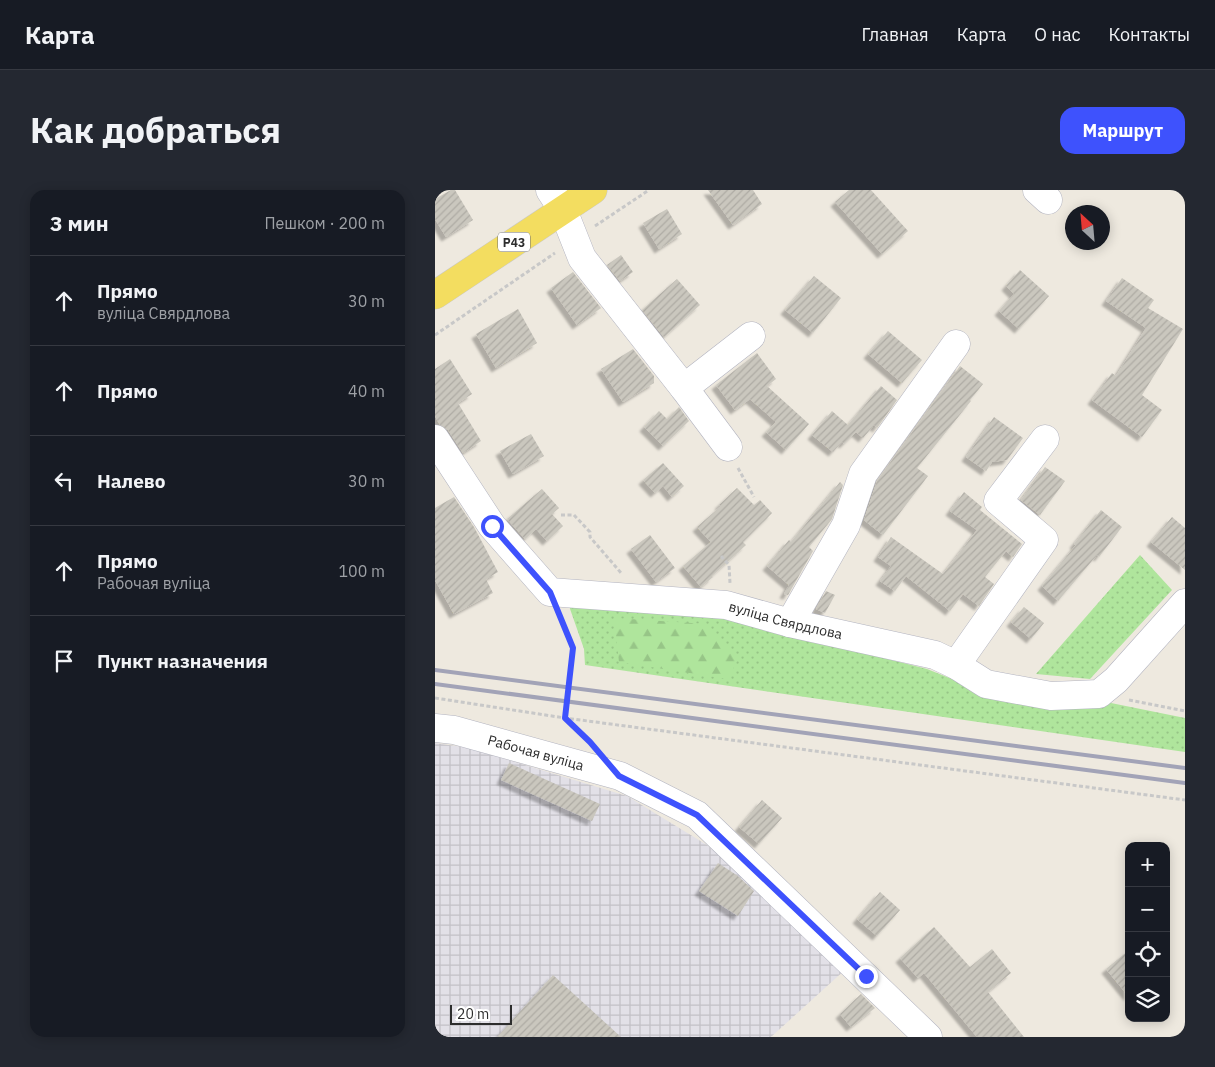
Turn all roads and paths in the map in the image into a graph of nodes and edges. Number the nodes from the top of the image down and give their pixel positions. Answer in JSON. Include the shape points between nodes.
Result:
{"nodes":[{"id":1,"x":593,"y":190,"type":"edge"},
{"id":2,"x":649,"y":190,"type":"edge"},
{"id":3,"x":557,"y":200,"type":"edge"},
{"id":4,"x":575,"y":240,"type":"junction"},
{"id":5,"x":435,"y":295,"type":"edge"},
{"id":6,"x":435,"y":335,"type":"edge"},
{"id":7,"x":751,"y":336,"type":"dead end"},
{"id":8,"x":957,"y":344,"type":"dead end"},
{"id":9,"x":684,"y":388,"type":"junction"},
{"id":10,"x":435,"y":439,"type":"edge"},
{"id":11,"x":1045,"y":439,"type":"dead end"},
{"id":12,"x":728,"y":447,"type":"joint"},
{"id":13,"x":754,"y":497,"type":"dead end"},
{"id":14,"x":561,"y":515,"type":"dead end"},
{"id":15,"x":721,"y":556,"type":"dead end"},
{"id":16,"x":627,"y":580,"type":"dead end"},
{"id":17,"x":731,"y":589,"type":"dead end"},
{"id":18,"x":550,"y":592,"type":"junction"},
{"id":19,"x":1185,"y":603,"type":"edge"},
{"id":20,"x":790,"y":623,"type":"junction"},
{"id":21,"x":956,"y":665,"type":"junction"},
{"id":22,"x":1099,"y":694,"type":"junction"},
{"id":23,"x":435,"y":698,"type":"edge"},
{"id":24,"x":1185,"y":711,"type":"edge"},
{"id":25,"x":565,"y":718,"type":"junction"},
{"id":26,"x":435,"y":728,"type":"edge"},
{"id":27,"x":596,"y":749,"type":"dead end"},
{"id":28,"x":1185,"y":800,"type":"edge"},
{"id":29,"x":928,"y":1037,"type":"edge"}],
"edges":[{"from":1,"to":3,"type":"main road","number":"Р43"},
{"from":2,"to":4,"type":"path"},
{"from":3,"to":4,"type":"street"},
{"from":3,"to":5,"type":"main road","number":"Р43"},
{"from":4,"to":6,"type":"path"},
{"from":4,"to":9,"type":"street","via":[[582,258]]},
{"from":7,"to":9,"type":"street"},
{"from":8,"to":20,"type":"street","via":[[863,474],[846,525]]},
{"from":9,"to":12,"type":"street"},
{"from":10,"to":18,"type":"street","via":[[492,526]]},
{"from":11,"to":21,"type":"street","via":[[998,501],[1044,540]]},
{"from":12,"to":13,"type":"path"},
{"from":14,"to":16,"type":"path","via":[[574,515]]},
{"from":15,"to":17,"type":"path","via":[[729,565]]},
{"from":18,"to":20,"type":"street","name":"вуліца Свярдлова","via":[[725,605]]},
{"from":18,"to":25,"type":"path","via":[[573,648]]},
{"from":19,"to":22,"type":"street","via":[[1116,680]]},
{"from":20,"to":21,"type":"street","name":"вуліца Свярдлова","via":[[935,656]]},
{"from":21,"to":22,"type":"street","name":"вуліца Свярдлова","via":[[986,684],[1051,696]]},
{"from":22,"to":24,"type":"path"},
{"from":23,"to":25,"type":"path"},
{"from":25,"to":27,"type":"path"},
{"from":25,"to":28,"type":"path"},
{"from":26,"to":29,"type":"street","name":"Рабочая вуліца","via":[[454,730],[619,776],[697,815]]}]}
